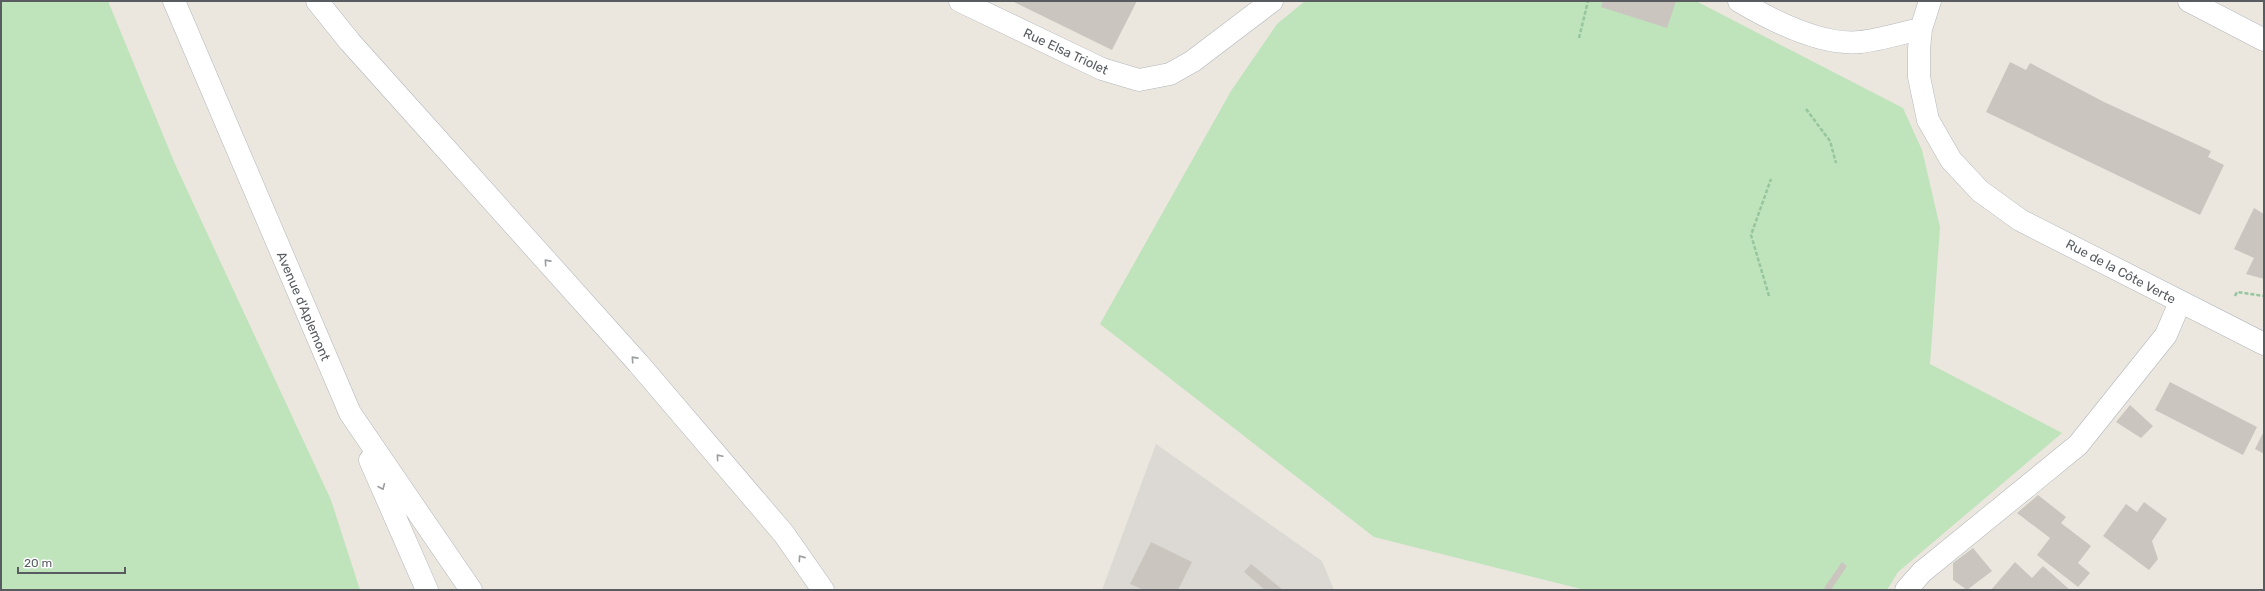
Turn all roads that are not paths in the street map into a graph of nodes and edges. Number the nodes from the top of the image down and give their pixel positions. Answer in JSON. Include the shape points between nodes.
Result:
{"nodes":[{"id":1,"x":174,"y":1,"type":"edge"},
{"id":2,"x":317,"y":1,"type":"edge"},
{"id":3,"x":960,"y":1,"type":"edge"},
{"id":4,"x":1272,"y":1,"type":"edge"},
{"id":5,"x":1739,"y":1,"type":"edge"},
{"id":6,"x":1930,"y":1,"type":"edge"},
{"id":7,"x":2189,"y":1,"type":"edge"},
{"id":8,"x":1921,"y":29,"type":"junction"},
{"id":9,"x":2264,"y":40,"type":"edge"},
{"id":10,"x":2180,"y":302,"type":"junction"},
{"id":11,"x":2264,"y":344,"type":"edge"},
{"id":12,"x":350,"y":413,"type":"junction"},
{"id":13,"x":427,"y":590,"type":"edge"},
{"id":14,"x":471,"y":590,"type":"edge"},
{"id":15,"x":823,"y":590,"type":"edge"},
{"id":16,"x":1906,"y":590,"type":"edge"}],
"edges":[{"from":1,"to":12,"type":"street","name":"Avenue d'Aplemont"},
{"from":15,"to":2,"type":"street","one_way":true,"via":[[784,534],[638,363],[350,42]]},
{"from":3,"to":4,"type":"street","name":"Rue Elsa Triolet","via":[[1102,69],[1139,80],[1170,74],[1193,61]]},
{"from":5,"to":8,"type":"street","via":[[1788,28],[1828,39],[1859,42]]},
{"from":6,"to":8,"type":"street","name":"Rue de la Côte Verte"},
{"from":7,"to":9,"type":"street"},
{"from":8,"to":10,"type":"street","name":"Rue de la Côte Verte","via":[[1919,77],[1928,120],[1951,160],[1980,191],[2020,220]]},
{"from":10,"to":11,"type":"street"},
{"from":10,"to":16,"type":"street","name":"Rue de la Côte Verte","via":[[2166,335],[2078,444],[1922,572]]},
{"from":12,"to":13,"type":"street","one_way":true},
{"from":12,"to":14,"type":"street","name":"Avenue d'Aplemont"}]}
